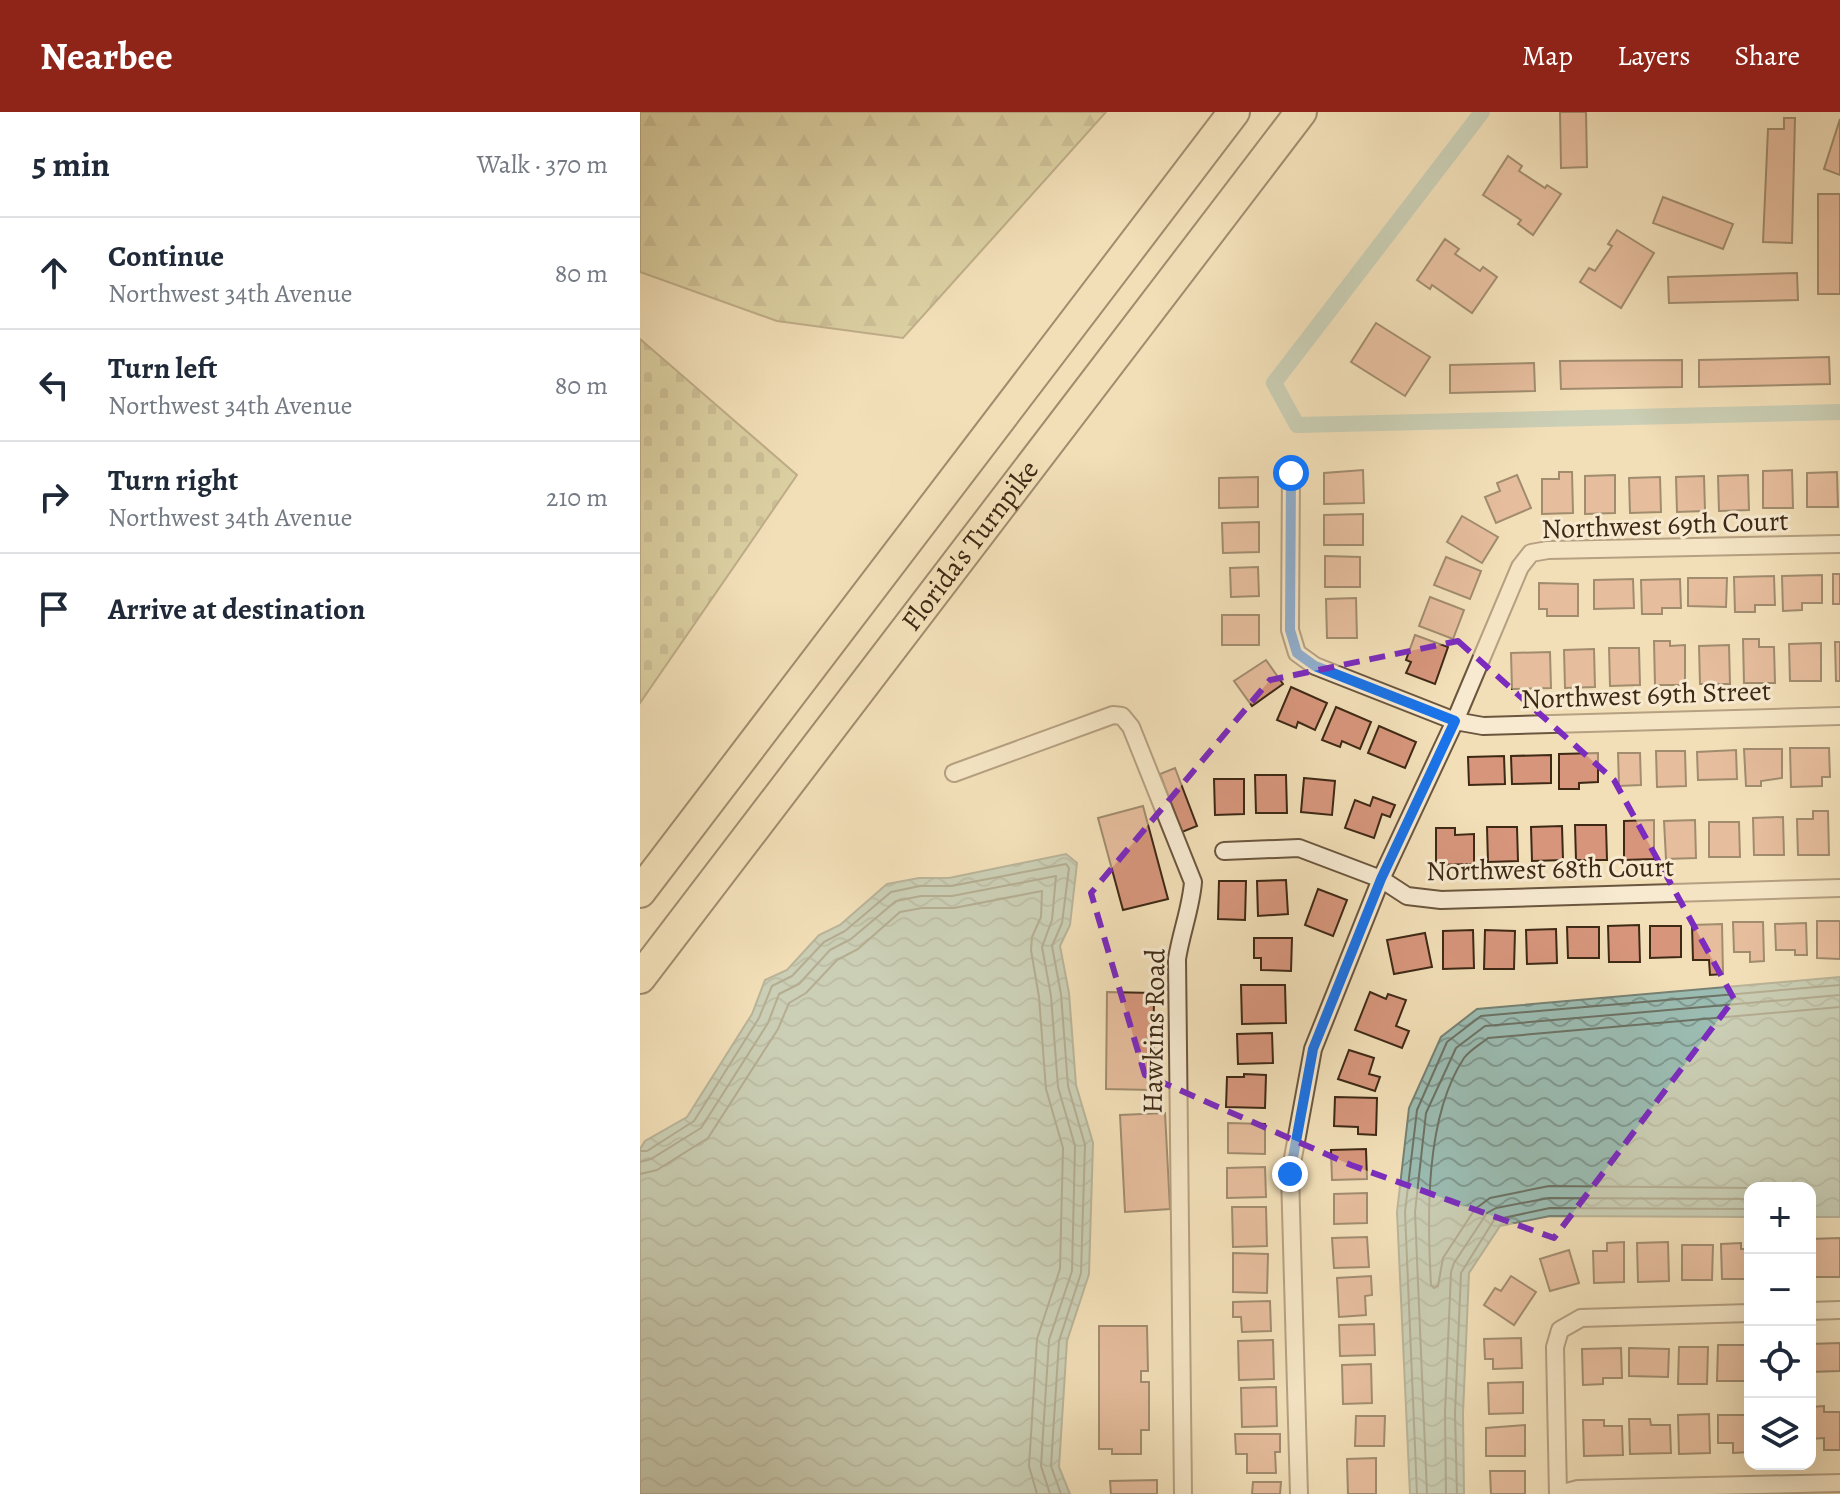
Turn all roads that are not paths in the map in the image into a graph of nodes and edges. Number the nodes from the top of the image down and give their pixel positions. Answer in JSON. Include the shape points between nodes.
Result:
{"nodes":[{"id":1,"x":1234,"y":112,"type":"edge"},
{"id":2,"x":1301,"y":112,"type":"edge"},
{"id":3,"x":1291,"y":473,"type":"dead end"},
{"id":4,"x":1840,"y":544,"type":"edge"},
{"id":5,"x":1840,"y":716,"type":"edge"},
{"id":6,"x":1455,"y":721,"type":"junction"},
{"id":7,"x":954,"y":773,"type":"dead end"},
{"id":8,"x":1224,"y":851,"type":"dead end"},
{"id":9,"x":1381,"y":879,"type":"junction"},
{"id":10,"x":1840,"y":888,"type":"edge"},
{"id":11,"x":640,"y":892,"type":"edge"},
{"id":12,"x":640,"y":978,"type":"edge"},
{"id":13,"x":1840,"y":1310,"type":"edge"},
{"id":14,"x":1816,"y":1311,"type":"edge"},
{"id":15,"x":1744,"y":1313,"type":"edge"},
{"id":16,"x":1840,"y":1483,"type":"edge"},
{"id":17,"x":1183,"y":1494,"type":"edge"},
{"id":18,"x":1299,"y":1494,"type":"edge"},
{"id":19,"x":1559,"y":1494,"type":"edge"}],
"edges":[{"from":1,"to":11,"type":"highway","name":"Florida's Turnpike"},
{"from":2,"to":12,"type":"highway","name":"Florida's Turnpike"},
{"from":3,"to":6,"type":"street","name":"Northwest 69th Street","via":[[1290,630],[1297,653],[1315,666]]},
{"from":4,"to":6,"type":"street","name":"Northwest 69th Court","via":[[1531,553],[1520,567]]},
{"from":5,"to":6,"type":"street","name":"Northwest 69th Street","via":[[1483,726]]},
{"from":6,"to":9,"type":"street"},
{"from":7,"to":17,"type":"street","name":"Hawkins Road","via":[[1122,716],[1193,882],[1177,959]]},
{"from":8,"to":9,"type":"street","name":"Northwest 68th Court","via":[[1299,848]]},
{"from":9,"to":10,"type":"street","name":"Northwest 68th Court","via":[[1407,896],[1441,900]]},
{"from":9,"to":18,"type":"street","via":[[1313,1049],[1290,1174]]},
{"from":13,"to":14,"type":"street"},
{"from":15,"to":19,"type":"street","via":[[1581,1318],[1560,1330],[1555,1347]]},
{"from":16,"to":19,"type":"street","via":[[1578,1489]]}]}
